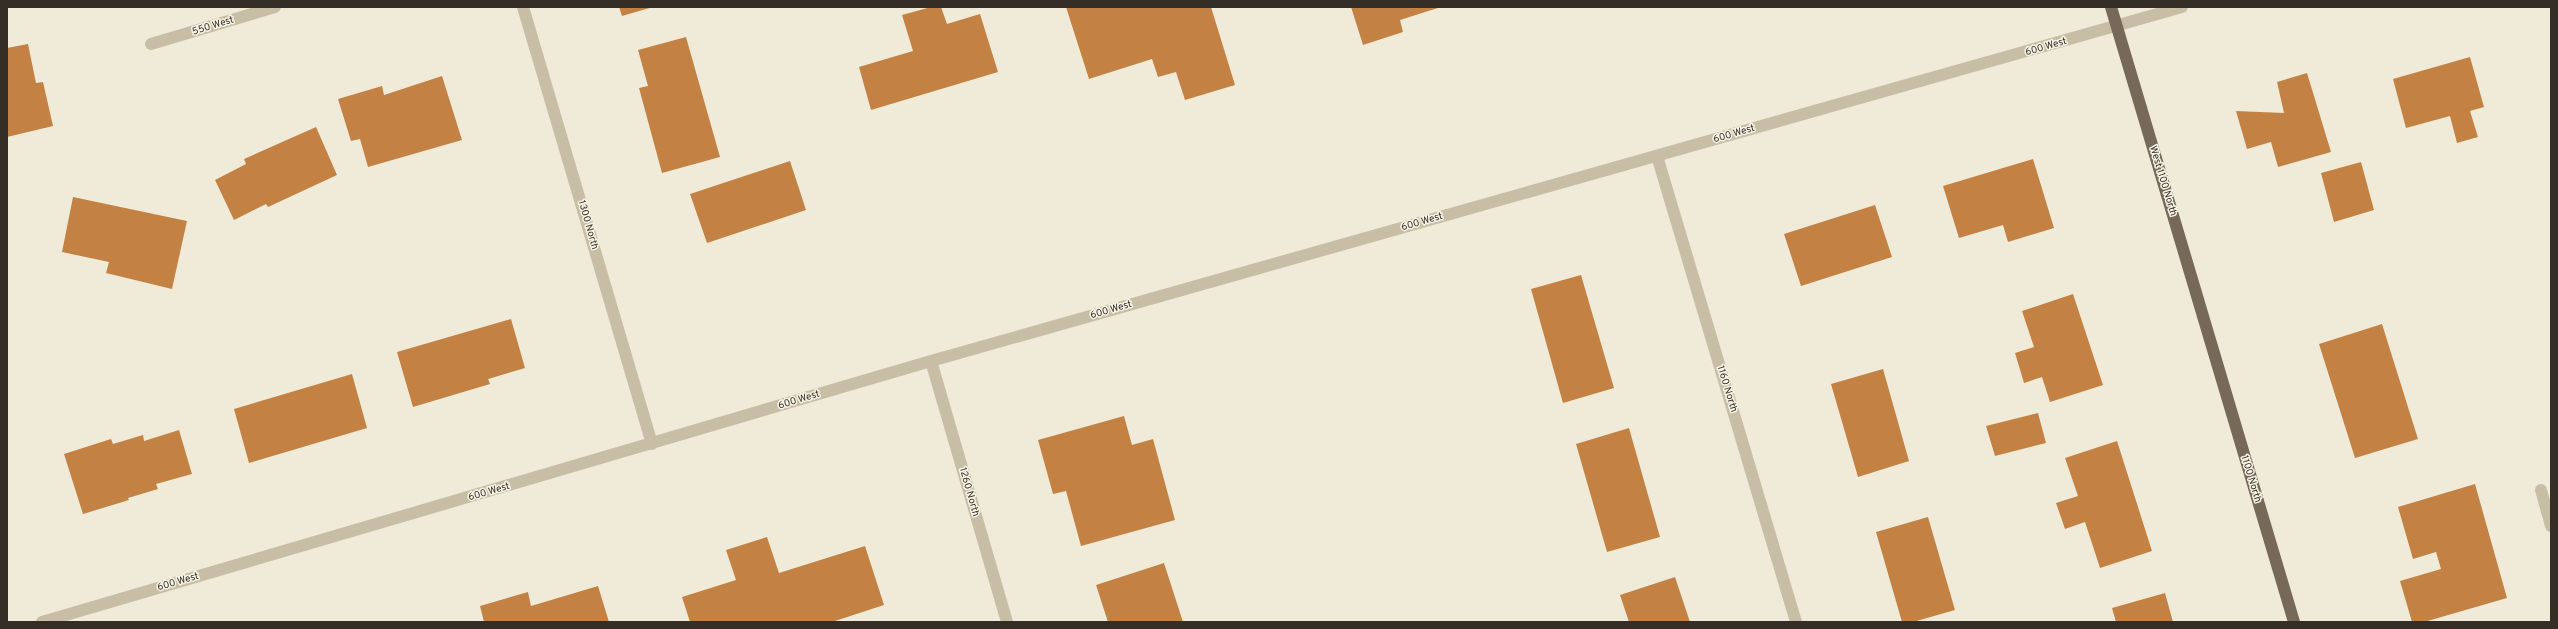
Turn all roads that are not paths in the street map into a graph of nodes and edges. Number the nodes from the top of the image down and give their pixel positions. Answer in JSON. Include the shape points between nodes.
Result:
{"nodes":[{"id":1,"x":275,"y":7,"type":"edge"},
{"id":2,"x":523,"y":7,"type":"edge"},
{"id":3,"x":2111,"y":7,"type":"edge"},
{"id":4,"x":2182,"y":7,"type":"edge"},
{"id":5,"x":2117,"y":27,"type":"junction"},
{"id":6,"x":151,"y":44,"type":"dead end"},
{"id":7,"x":1657,"y":156,"type":"junction"},
{"id":8,"x":2208,"y":336,"type":"joint"},
{"id":9,"x":931,"y":361,"type":"junction"},
{"id":10,"x":652,"y":444,"type":"junction"},
{"id":11,"x":2541,"y":490,"type":"dead end"},
{"id":12,"x":2551,"y":526,"type":"edge"},
{"id":13,"x":42,"y":622,"type":"edge"},
{"id":14,"x":1007,"y":622,"type":"edge"},
{"id":15,"x":1796,"y":622,"type":"edge"},
{"id":16,"x":2294,"y":622,"type":"edge"}],
"edges":[{"from":1,"to":6,"type":"street","name":"550 West"},
{"from":2,"to":10,"type":"street","name":"1300 North"},
{"from":3,"to":5,"type":"main road"},
{"from":4,"to":5,"type":"street","name":"600 West"},
{"from":5,"to":7,"type":"street","name":"600 West"},
{"from":5,"to":8,"type":"main road","name":"West 1100 North"},
{"from":7,"to":9,"type":"street","name":"600 West"},
{"from":7,"to":15,"type":"street","name":"1160 North"},
{"from":8,"to":16,"type":"main road","name":"1100 North"},
{"from":9,"to":10,"type":"street","name":"600 West"},
{"from":9,"to":14,"type":"street","name":"1260 North"},
{"from":10,"to":13,"type":"street","name":"600 West"},
{"from":11,"to":12,"type":"street"}]}
